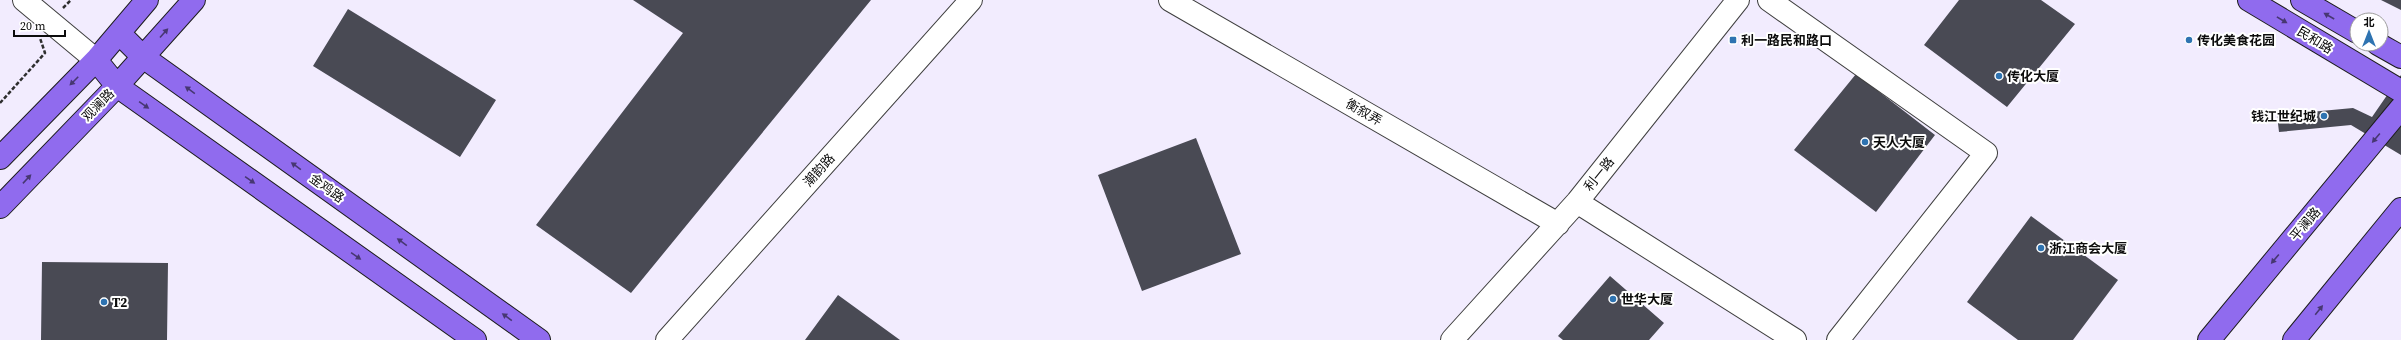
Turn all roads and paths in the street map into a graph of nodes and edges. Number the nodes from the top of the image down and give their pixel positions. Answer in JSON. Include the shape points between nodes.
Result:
{"nodes":[{"id":1,"x":147,"y":0,"type":"edge"},
{"id":2,"x":194,"y":0,"type":"edge"},
{"id":3,"x":970,"y":0,"type":"edge"},
{"id":4,"x":1170,"y":0,"type":"edge"},
{"id":5,"x":1738,"y":0,"type":"edge"},
{"id":6,"x":1769,"y":0,"type":"edge"},
{"id":7,"x":2249,"y":0,"type":"edge"},
{"id":8,"x":2302,"y":0,"type":"edge"},
{"id":9,"x":25,"y":1,"type":"edge"},
{"id":10,"x":49,"y":21,"type":"junction"},
{"id":11,"x":2349,"y":27,"type":"edge"},
{"id":12,"x":119,"y":33,"type":"junction"},
{"id":13,"x":2389,"y":51,"type":"edge"},
{"id":14,"x":143,"y":57,"type":"junction"},
{"id":15,"x":2401,"y":58,"type":"edge"},
{"id":16,"x":96,"y":60,"type":"junction"},
{"id":17,"x":117,"y":86,"type":"junction"},
{"id":18,"x":2401,"y":91,"type":"edge"},
{"id":19,"x":0,"y":103,"type":"edge"},
{"id":20,"x":2401,"y":108,"type":"edge"},
{"id":21,"x":0,"y":158,"type":"edge"},
{"id":22,"x":1577,"y":202,"type":"junction"},
{"id":23,"x":0,"y":207,"type":"edge"},
{"id":24,"x":2401,"y":209,"type":"edge"},
{"id":25,"x":1558,"y":224,"type":"junction"},
{"id":26,"x":475,"y":340,"type":"edge"},
{"id":27,"x":539,"y":340,"type":"edge"},
{"id":28,"x":667,"y":340,"type":"edge"},
{"id":29,"x":1452,"y":340,"type":"edge"},
{"id":30,"x":1795,"y":340,"type":"edge"},
{"id":31,"x":1838,"y":340,"type":"edge"},
{"id":32,"x":2209,"y":340,"type":"edge"},
{"id":33,"x":2294,"y":340,"type":"edge"}],
"edges":[{"from":1,"to":12,"type":"main road"},
{"from":14,"to":2,"type":"main road","name":"观澜路","one_way":true},
{"from":3,"to":28,"type":"street","name":"潮韵路"},
{"from":4,"to":25,"type":"street","name":"衡叙弄"},
{"from":5,"to":22,"type":"street","name":"利一路"},
{"from":6,"to":31,"type":"street","via":[[1986,153]]},
{"from":7,"to":18,"type":"main road","name":"民和路","one_way":true},
{"from":11,"to":8,"type":"main road","one_way":true},
{"from":9,"to":10,"type":"street"},
{"from":10,"to":16,"type":"street"},
{"from":10,"to":19,"type":"path","via":[[38,34],[45,53]]},
{"from":12,"to":14,"type":"main road","name":"金鸡路"},
{"from":12,"to":16,"type":"main road"},
{"from":13,"to":15,"type":"main road"},
{"from":14,"to":17,"type":"main road","name":"观澜路"},
{"from":27,"to":14,"type":"main road","name":"金鸡路","one_way":true},
{"from":16,"to":17,"type":"main road"},
{"from":16,"to":21,"type":"main road","one_way":true},
{"from":23,"to":17,"type":"main road","name":"观澜路","one_way":true},
{"from":17,"to":26,"type":"main road","one_way":true},
{"from":20,"to":32,"type":"main road","name":"平澜路","one_way":true},
{"from":22,"to":25,"type":"street","name":"利一路"},
{"from":22,"to":30,"type":"street"},
{"from":33,"to":24,"type":"main road","one_way":true},
{"from":25,"to":29,"type":"street","name":"利一路"}]}
